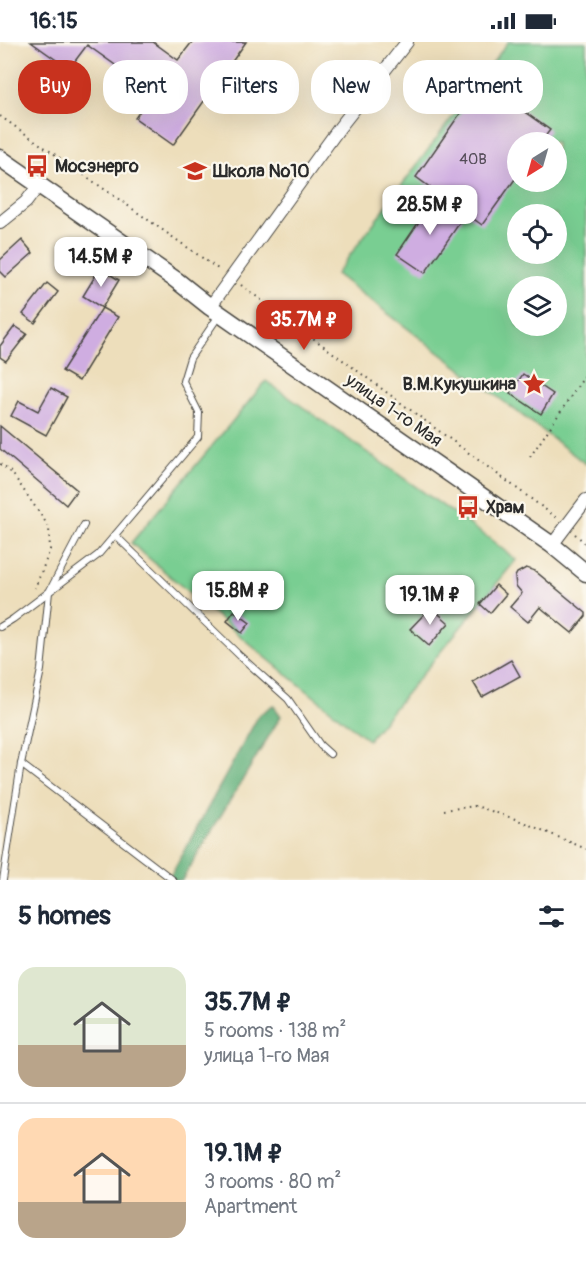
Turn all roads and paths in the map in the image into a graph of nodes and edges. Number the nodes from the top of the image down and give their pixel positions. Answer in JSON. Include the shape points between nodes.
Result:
{"nodes":[{"id":1,"x":407,"y":42,"type":"edge"},
{"id":2,"x":0,"y":116,"type":"edge"},
{"id":3,"x":0,"y":158,"type":"edge"},
{"id":4,"x":39,"y":185,"type":"junction"},
{"id":5,"x":0,"y":223,"type":"edge"},
{"id":6,"x":231,"y":278,"type":"junction"},
{"id":7,"x":215,"y":310,"type":"junction"},
{"id":8,"x":586,"y":374,"type":"edge"},
{"id":9,"x":530,"y":457,"type":"dead end"},
{"id":10,"x":0,"y":464,"type":"edge"},
{"id":11,"x":586,"y":500,"type":"edge"},
{"id":12,"x":84,"y":525,"type":"dead end"},
{"id":13,"x":567,"y":526,"type":"junction"},
{"id":14,"x":115,"y":535,"type":"junction"},
{"id":15,"x":552,"y":544,"type":"junction"},
{"id":16,"x":586,"y":544,"type":"edge"},
{"id":17,"x":586,"y":573,"type":"edge"},
{"id":18,"x":49,"y":592,"type":"junction"},
{"id":19,"x":28,"y":608,"type":"junction"},
{"id":20,"x":0,"y":627,"type":"edge"},
{"id":21,"x":330,"y":754,"type":"dead end"},
{"id":22,"x":21,"y":764,"type":"junction"},
{"id":23,"x":444,"y":810,"type":"dead end"},
{"id":24,"x":586,"y":849,"type":"edge"},
{"id":25,"x":3,"y":880,"type":"edge"},
{"id":26,"x":173,"y":880,"type":"edge"}],
"edges":[{"from":1,"to":6,"type":"street"},
{"from":2,"to":6,"type":"path"},
{"from":3,"to":4,"type":"street","name":"улица 1-го Мая"},
{"from":4,"to":5,"type":"street","via":[[26,202]]},
{"from":4,"to":7,"type":"street","name":"улица 1-го Мая"},
{"from":6,"to":7,"type":"street"},
{"from":6,"to":13,"type":"path"},
{"from":7,"to":14,"type":"lane","via":[[208,330],[190,358],[183,381],[199,413],[198,437]]},
{"from":7,"to":15,"type":"street","name":"улица 1-го Мая"},
{"from":8,"to":9,"type":"path"},
{"from":10,"to":19,"type":"path","via":[[12,473],[49,527],[50,550]]},
{"from":11,"to":13,"type":"street"},
{"from":12,"to":18,"type":"lane"},
{"from":13,"to":15,"type":"street"},
{"from":13,"to":16,"type":"path"},
{"from":14,"to":18,"type":"lane","via":[[98,555]]},
{"from":14,"to":21,"type":"lane","via":[[288,699],[320,746]]},
{"from":15,"to":17,"type":"street","name":"улица 1-го Мая"},
{"from":18,"to":19,"type":"lane"},
{"from":18,"to":22,"type":"lane","via":[[41,670]]},
{"from":19,"to":20,"type":"lane"},
{"from":22,"to":25,"type":"lane"},
{"from":22,"to":26,"type":"lane"},
{"from":23,"to":24,"type":"path","via":[[476,806]]}]}
